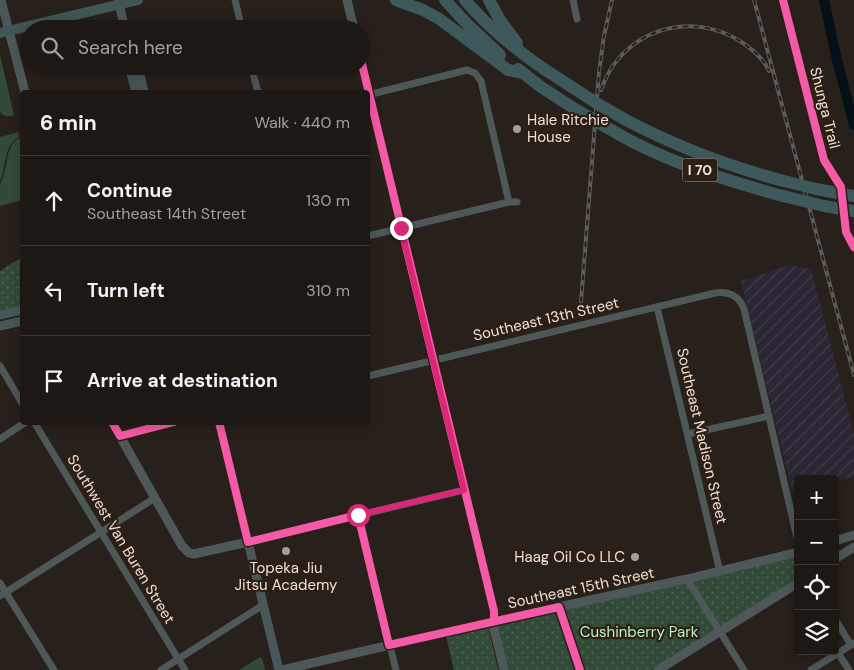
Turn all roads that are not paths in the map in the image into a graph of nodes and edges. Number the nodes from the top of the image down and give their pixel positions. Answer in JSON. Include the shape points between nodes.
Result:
{"nodes":[{"id":1,"x":1,"y":0,"type":"edge"},
{"id":2,"x":138,"y":0,"type":"edge"},
{"id":3,"x":235,"y":0,"type":"edge"},
{"id":4,"x":347,"y":0,"type":"edge"},
{"id":5,"x":396,"y":0,"type":"edge"},
{"id":6,"x":446,"y":0,"type":"edge"},
{"id":7,"x":465,"y":0,"type":"edge"},
{"id":8,"x":489,"y":0,"type":"edge"},
{"id":9,"x":573,"y":0,"type":"edge"},
{"id":10,"x":119,"y":2,"type":"edge"},
{"id":11,"x":577,"y":19,"type":"dead end"},
{"id":12,"x":50,"y":20,"type":"edge"},
{"id":13,"x":123,"y":20,"type":"edge"},
{"id":14,"x":240,"y":20,"type":"edge"},
{"id":15,"x":352,"y":20,"type":"edge"},
{"id":16,"x":20,"y":28,"type":"edge"},
{"id":17,"x":4,"y":32,"type":"edge"},
{"id":18,"x":520,"y":52,"type":"junction"},
{"id":19,"x":523,"y":73,"type":"junction"},
{"id":20,"x":131,"y":75,"type":"edge"},
{"id":21,"x":140,"y":75,"type":"edge"},
{"id":22,"x":253,"y":75,"type":"edge"},
{"id":23,"x":364,"y":75,"type":"edge"},
{"id":24,"x":24,"y":90,"type":"edge"},
{"id":25,"x":135,"y":90,"type":"edge"},
{"id":26,"x":144,"y":90,"type":"edge"},
{"id":27,"x":257,"y":90,"type":"edge"},
{"id":28,"x":367,"y":90,"type":"edge"},
{"id":29,"x":370,"y":94,"type":"edge"},
{"id":30,"x":370,"y":102,"type":"edge"},
{"id":31,"x":854,"y":196,"type":"edge"},
{"id":32,"x":854,"y":211,"type":"edge"},
{"id":33,"x":401,"y":228,"type":"junction"},
{"id":34,"x":370,"y":236,"type":"edge"},
{"id":35,"x":657,"y":307,"type":"junction"},
{"id":36,"x":20,"y":310,"type":"edge"},
{"id":37,"x":0,"y":315,"type":"edge"},
{"id":38,"x":20,"y":321,"type":"edge"},
{"id":39,"x":0,"y":326,"type":"edge"},
{"id":40,"x":433,"y":360,"type":"junction"},
{"id":41,"x":0,"y":366,"type":"edge"},
{"id":42,"x":370,"y":376,"type":"edge"},
{"id":43,"x":20,"y":401,"type":"edge"},
{"id":44,"x":769,"y":416,"type":"junction"},
{"id":45,"x":21,"y":425,"type":"edge"},
{"id":46,"x":36,"y":425,"type":"edge"},
{"id":47,"x":114,"y":425,"type":"edge"},
{"id":48,"x":162,"y":425,"type":"edge"},
{"id":49,"x":220,"y":425,"type":"edge"},
{"id":50,"x":688,"y":434,"type":"junction"},
{"id":51,"x":120,"y":436,"type":"junction"},
{"id":52,"x":0,"y":439,"type":"edge"},
{"id":53,"x":464,"y":490,"type":"junction"},
{"id":54,"x":155,"y":498,"type":"junction"},
{"id":55,"x":358,"y":515,"type":"junction"},
{"id":56,"x":794,"y":525,"type":"edge"},
{"id":57,"x":101,"y":532,"type":"junction"},
{"id":58,"x":854,"y":535,"type":"edge"},
{"id":59,"x":839,"y":540,"type":"edge"},
{"id":60,"x":248,"y":542,"type":"junction"},
{"id":61,"x":839,"y":542,"type":"edge"},
{"id":62,"x":853,"y":548,"type":"edge"},
{"id":63,"x":794,"y":553,"type":"edge"},
{"id":64,"x":839,"y":557,"type":"edge"},
{"id":65,"x":720,"y":572,"type":"junction"},
{"id":66,"x":687,"y":579,"type":"junction"},
{"id":67,"x":0,"y":583,"type":"edge"},
{"id":68,"x":794,"y":585,"type":"edge"},
{"id":69,"x":3,"y":594,"type":"edge"},
{"id":70,"x":263,"y":606,"type":"junction"},
{"id":71,"x":494,"y":621,"type":"junction"},
{"id":72,"x":839,"y":625,"type":"edge"},
{"id":73,"x":719,"y":632,"type":"junction"},
{"id":74,"x":853,"y":644,"type":"edge"},
{"id":75,"x":389,"y":645,"type":"junction"},
{"id":76,"x":839,"y":652,"type":"edge"},
{"id":77,"x":835,"y":655,"type":"edge"},
{"id":78,"x":839,"y":655,"type":"edge"},
{"id":79,"x":178,"y":659,"type":"junction"},
{"id":80,"x":54,"y":670,"type":"edge"},
{"id":81,"x":161,"y":670,"type":"edge"},
{"id":82,"x":184,"y":670,"type":"edge"},
{"id":83,"x":280,"y":670,"type":"edge"},
{"id":84,"x":396,"y":670,"type":"edge"},
{"id":85,"x":504,"y":670,"type":"edge"},
{"id":86,"x":658,"y":670,"type":"edge"},
{"id":87,"x":744,"y":670,"type":"edge"},
{"id":88,"x":811,"y":670,"type":"edge"},
{"id":89,"x":849,"y":670,"type":"edge"}],
"edges":[{"from":1,"to":17,"type":"main road"},
{"from":2,"to":10,"type":"main road"},
{"from":3,"to":14,"type":"street"},
{"from":4,"to":15,"type":"street"},
{"from":5,"to":19,"type":"highway","via":[[438,18],[508,70]]},
{"from":6,"to":19,"type":"highway","number":"I 70","via":[[486,43]]},
{"from":7,"to":18,"type":"highway","number":"I 70"},
{"from":8,"to":18,"type":"highway"},
{"from":9,"to":11,"type":"street"},
{"from":10,"to":12,"type":"main road"},
{"from":10,"to":13,"type":"main road"},
{"from":16,"to":17,"type":"main road"},
{"from":17,"to":24,"type":"street"},
{"from":18,"to":31,"type":"highway","number":"I 70","bridge":true,"via":[[598,104],[667,141],[745,170]]},
{"from":19,"to":32,"type":"highway","number":"I 70","bridge":true,"via":[[575,109],[636,144],[739,183]]},
{"from":20,"to":25,"type":"main road"},
{"from":21,"to":26,"type":"main road"},
{"from":22,"to":27,"type":"street"},
{"from":23,"to":28,"type":"street"},
{"from":29,"to":33,"type":"street","via":[[467,70],[475,73],[481,81],[513,202]]},
{"from":30,"to":33,"type":"street"},
{"from":33,"to":34,"type":"street"},
{"from":33,"to":40,"type":"street"},
{"from":35,"to":40,"type":"street","name":"Southeast 13th Street"},
{"from":35,"to":44,"type":"street","name":"Southeast 13th Street","via":[[722,292],[732,294],[740,301]]},
{"from":35,"to":50,"type":"street","name":"Southeast Madison Street"},
{"from":36,"to":37,"type":"main road"},
{"from":38,"to":39,"type":"main road"},
{"from":40,"to":42,"type":"street","name":"Southeast 13th Street"},
{"from":40,"to":53,"type":"street"},
{"from":41,"to":43,"type":"street"},
{"from":44,"to":50,"type":"street"},
{"from":44,"to":56,"type":"street"},
{"from":45,"to":52,"type":"street"},
{"from":46,"to":57,"type":"street","name":"Southwest Van Buren Street"},
{"from":47,"to":51,"type":"street"},
{"from":48,"to":51,"type":"street"},
{"from":49,"to":60,"type":"main road"},
{"from":50,"to":65,"type":"street","name":"Southeast Madison Street"},
{"from":51,"to":54,"type":"street"},
{"from":53,"to":55,"type":"street"},
{"from":53,"to":71,"type":"street"},
{"from":54,"to":57,"type":"street"},
{"from":54,"to":60,"type":"street","via":[[182,546],[191,554]]},
{"from":55,"to":60,"type":"street"},
{"from":55,"to":75,"type":"street"},
{"from":57,"to":69,"type":"street"},
{"from":57,"to":79,"type":"street","name":"Southwest Van Buren Street"},
{"from":58,"to":59,"type":"street"},
{"from":60,"to":70,"type":"main road"},
{"from":61,"to":62,"type":"street"},
{"from":62,"to":64,"type":"street"},
{"from":63,"to":65,"type":"street","name":"Southeast 15th Street"},
{"from":65,"to":66,"type":"street","name":"Southeast 15th Street"},
{"from":66,"to":71,"type":"street","name":"Southeast 15th Street"},
{"from":66,"to":73,"type":"street"},
{"from":67,"to":69,"type":"street"},
{"from":68,"to":73,"type":"street"},
{"from":69,"to":80,"type":"street"},
{"from":70,"to":79,"type":"street"},
{"from":70,"to":83,"type":"main road"},
{"from":71,"to":75,"type":"street","name":"Southeast 15th Street"},
{"from":71,"to":85,"type":"street"},
{"from":72,"to":74,"type":"street"},
{"from":73,"to":86,"type":"street"},
{"from":73,"to":87,"type":"street"},
{"from":74,"to":76,"type":"street"},
{"from":75,"to":83,"type":"street","name":"Southeast 15th Street"},
{"from":75,"to":84,"type":"street"},
{"from":77,"to":88,"type":"street"},
{"from":78,"to":89,"type":"street"},
{"from":79,"to":81,"type":"street"},
{"from":79,"to":82,"type":"street","name":"Southwest Van Buren Street"}]}
